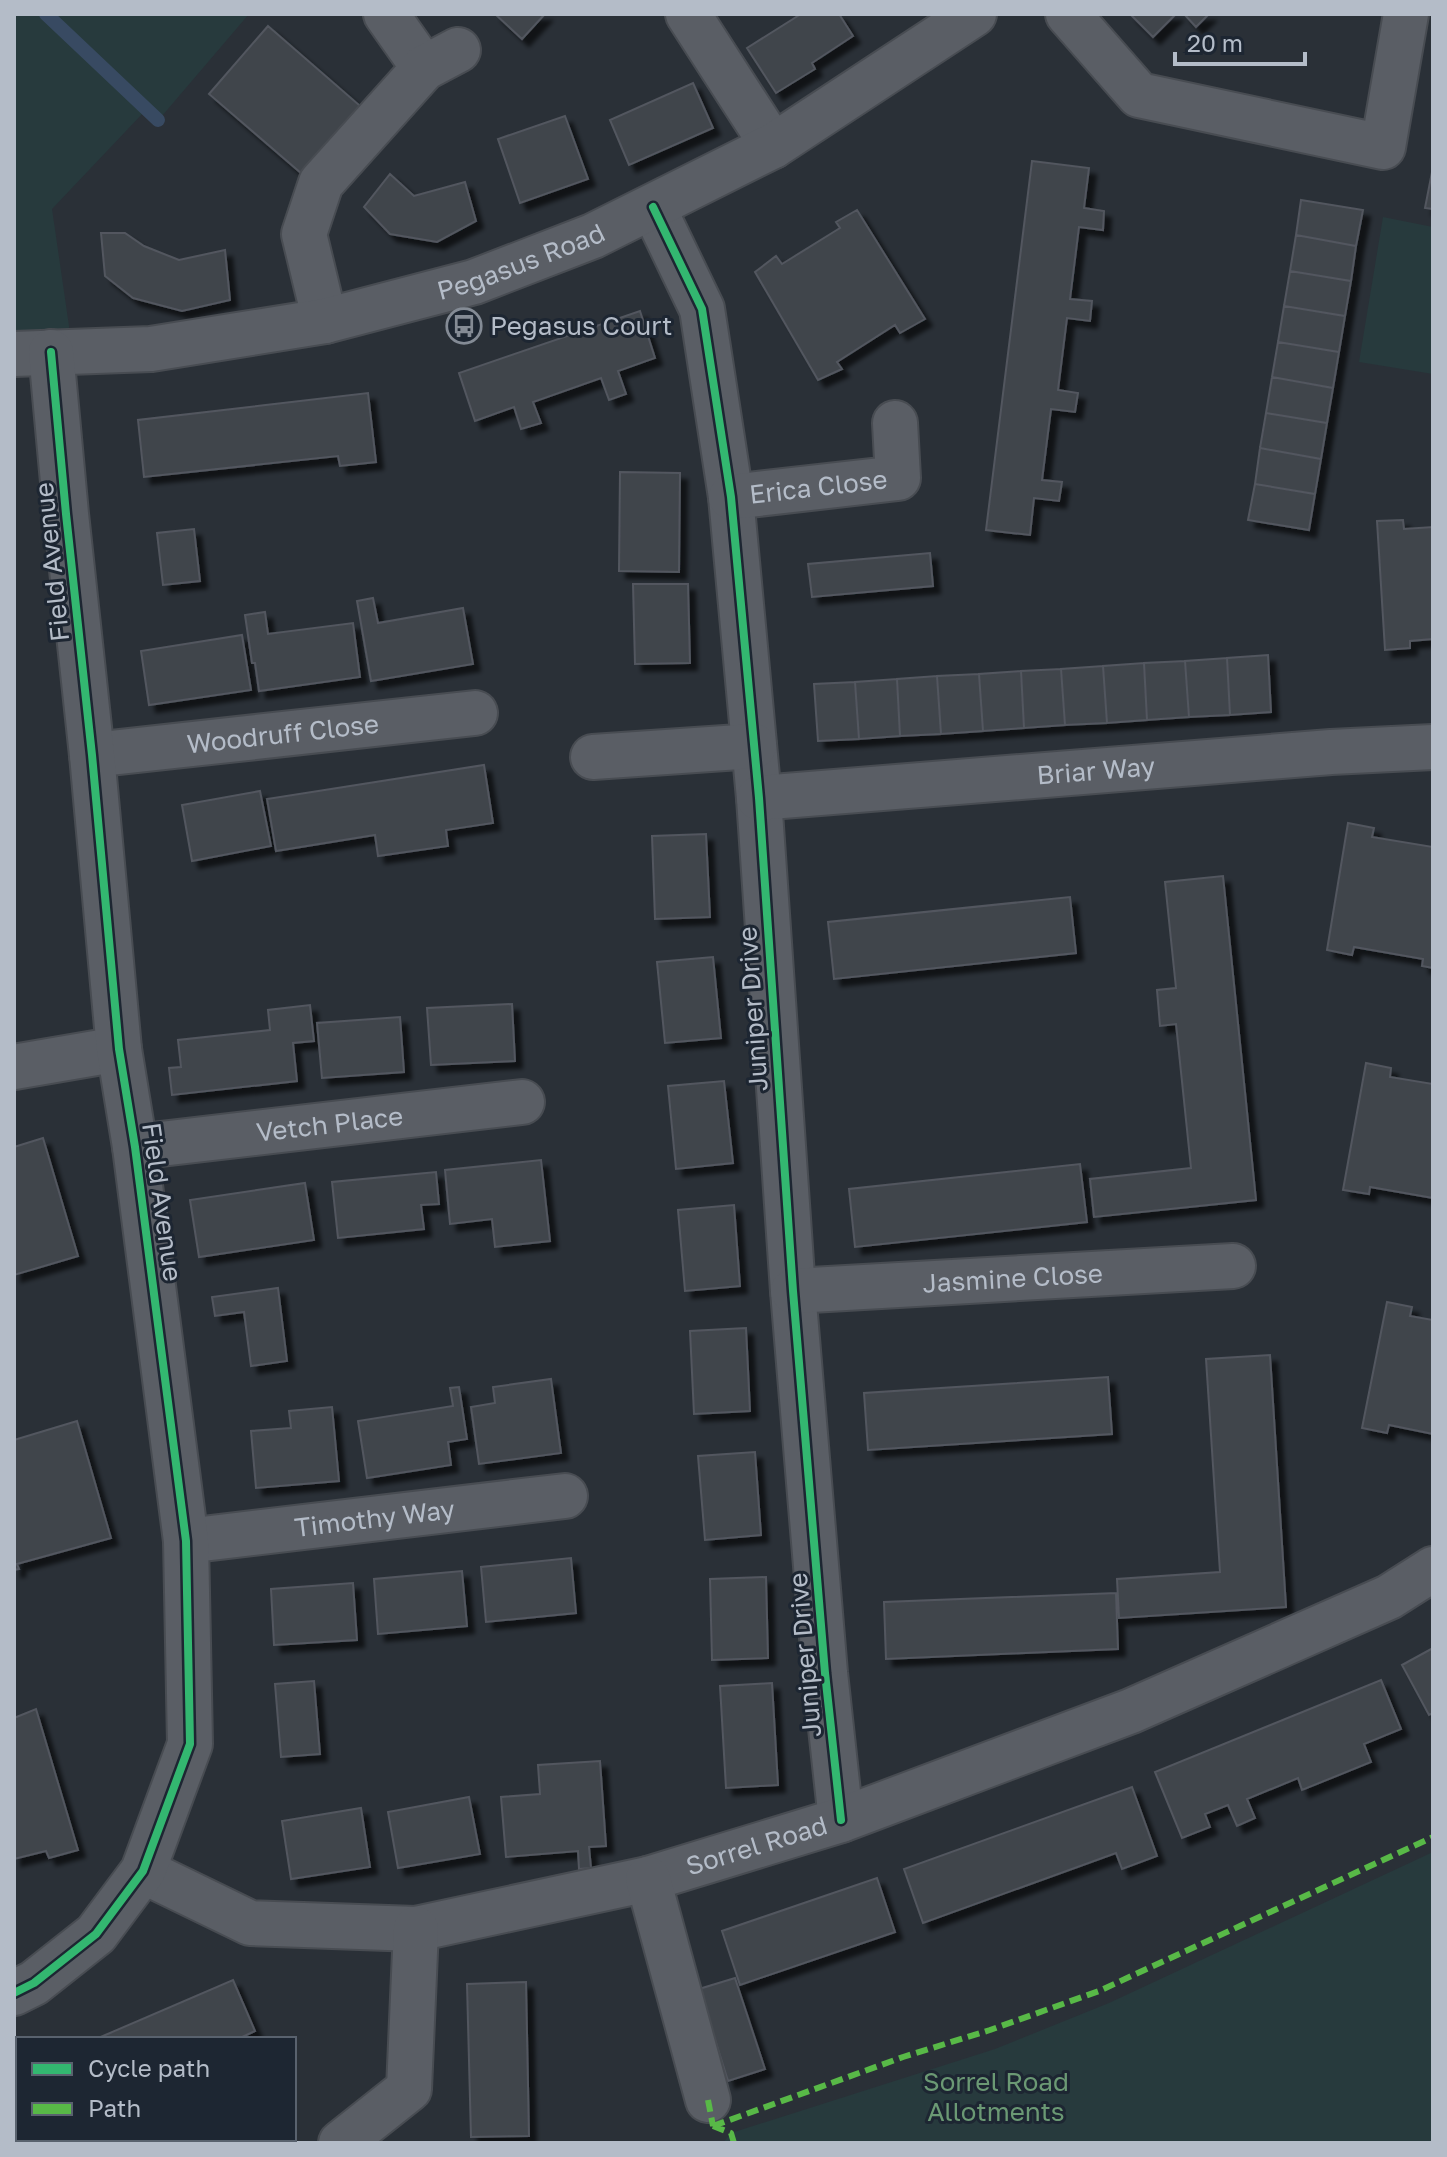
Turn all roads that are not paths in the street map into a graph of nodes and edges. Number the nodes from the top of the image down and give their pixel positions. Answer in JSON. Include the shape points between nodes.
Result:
{"nodes":[{"id":1,"x":386,"y":14,"type":"edge"},
{"id":2,"x":688,"y":14,"type":"edge"},
{"id":3,"x":974,"y":14,"type":"edge"},
{"id":4,"x":1068,"y":14,"type":"edge"},
{"id":5,"x":1406,"y":14,"type":"edge"},
{"id":6,"x":773,"y":146,"type":"junction"},
{"id":7,"x":653,"y":207,"type":"junction"},
{"id":8,"x":325,"y":321,"type":"junction"},
{"id":9,"x":33,"y":353,"type":"edge"},
{"id":10,"x":895,"y":423,"type":"dead end"},
{"id":11,"x":731,"y":497,"type":"junction"},
{"id":12,"x":475,"y":713,"type":"dead end"},
{"id":13,"x":754,"y":746,"type":"junction"},
{"id":14,"x":1433,"y":747,"type":"edge"},
{"id":15,"x":92,"y":755,"type":"junction"},
{"id":16,"x":593,"y":757,"type":"dead end"},
{"id":17,"x":759,"y":798,"type":"junction"},
{"id":18,"x":119,"y":1049,"type":"junction"},
{"id":19,"x":14,"y":1067,"type":"edge"},
{"id":20,"x":522,"y":1102,"type":"dead end"},
{"id":21,"x":135,"y":1147,"type":"junction"},
{"id":22,"x":1233,"y":1266,"type":"dead end"},
{"id":23,"x":793,"y":1291,"type":"junction"},
{"id":24,"x":565,"y":1496,"type":"dead end"},
{"id":25,"x":186,"y":1541,"type":"junction"},
{"id":26,"x":1433,"y":1569,"type":"edge"},
{"id":27,"x":841,"y":1820,"type":"junction"},
{"id":28,"x":143,"y":1871,"type":"junction"},
{"id":29,"x":648,"y":1879,"type":"junction"},
{"id":30,"x":416,"y":1929,"type":"junction"},
{"id":31,"x":14,"y":1993,"type":"edge"},
{"id":32,"x":708,"y":2100,"type":"dead end"},
{"id":33,"x":341,"y":2143,"type":"edge"}],
"edges":[{"from":1,"to":8,"type":"street","via":[[441,59],[321,183],[304,234]]},
{"from":2,"to":6,"type":"street"},
{"from":3,"to":6,"type":"street","name":"Pegasus Road"},
{"from":4,"to":5,"type":"street","via":[[1139,95],[1383,147]]},
{"from":6,"to":7,"type":"street","name":"Pegasus Road"},
{"from":7,"to":8,"type":"street","name":"Pegasus Road","via":[[474,282]]},
{"from":7,"to":11,"type":"street","name":"Juniper Drive","via":[[702,309]]},
{"from":8,"to":9,"type":"street","name":"Pegasus Road","via":[[151,349]]},
{"from":9,"to":15,"type":"street","name":"Field Avenue"},
{"from":10,"to":11,"type":"street","name":"Erica Close","via":[[898,478]]},
{"from":11,"to":13,"type":"street","name":"Juniper Drive"},
{"from":12,"to":15,"type":"street","name":"Woodruff Close"},
{"from":13,"to":16,"type":"street"},
{"from":13,"to":17,"type":"street","name":"Juniper Drive"},
{"from":14,"to":17,"type":"street","name":"Briar Way"},
{"from":15,"to":18,"type":"street","name":"Field Avenue"},
{"from":17,"to":23,"type":"street","name":"Juniper Drive"},
{"from":18,"to":19,"type":"street"},
{"from":18,"to":21,"type":"street","name":"Field Avenue"},
{"from":20,"to":21,"type":"street","name":"Vetch Place"},
{"from":21,"to":25,"type":"street","name":"Field Avenue"},
{"from":22,"to":23,"type":"street","name":"Jasmine Close"},
{"from":23,"to":27,"type":"street","name":"Juniper Drive"},
{"from":24,"to":25,"type":"street","name":"Timothy Way"},
{"from":25,"to":28,"type":"street","name":"Field Avenue","via":[[190,1744]]},
{"from":26,"to":27,"type":"street","name":"Sorrel Road","via":[[1389,1597],[1131,1711]]},
{"from":27,"to":29,"type":"street","name":"Sorrel Road"},
{"from":28,"to":30,"type":"street","name":"Sorrel Road","via":[[250,1923]]},
{"from":28,"to":31,"type":"street","name":"Field Avenue","via":[[96,1934]]},
{"from":29,"to":30,"type":"street","name":"Sorrel Road"},
{"from":29,"to":32,"type":"street"},
{"from":30,"to":33,"type":"street","via":[[409,2089]]}]}
